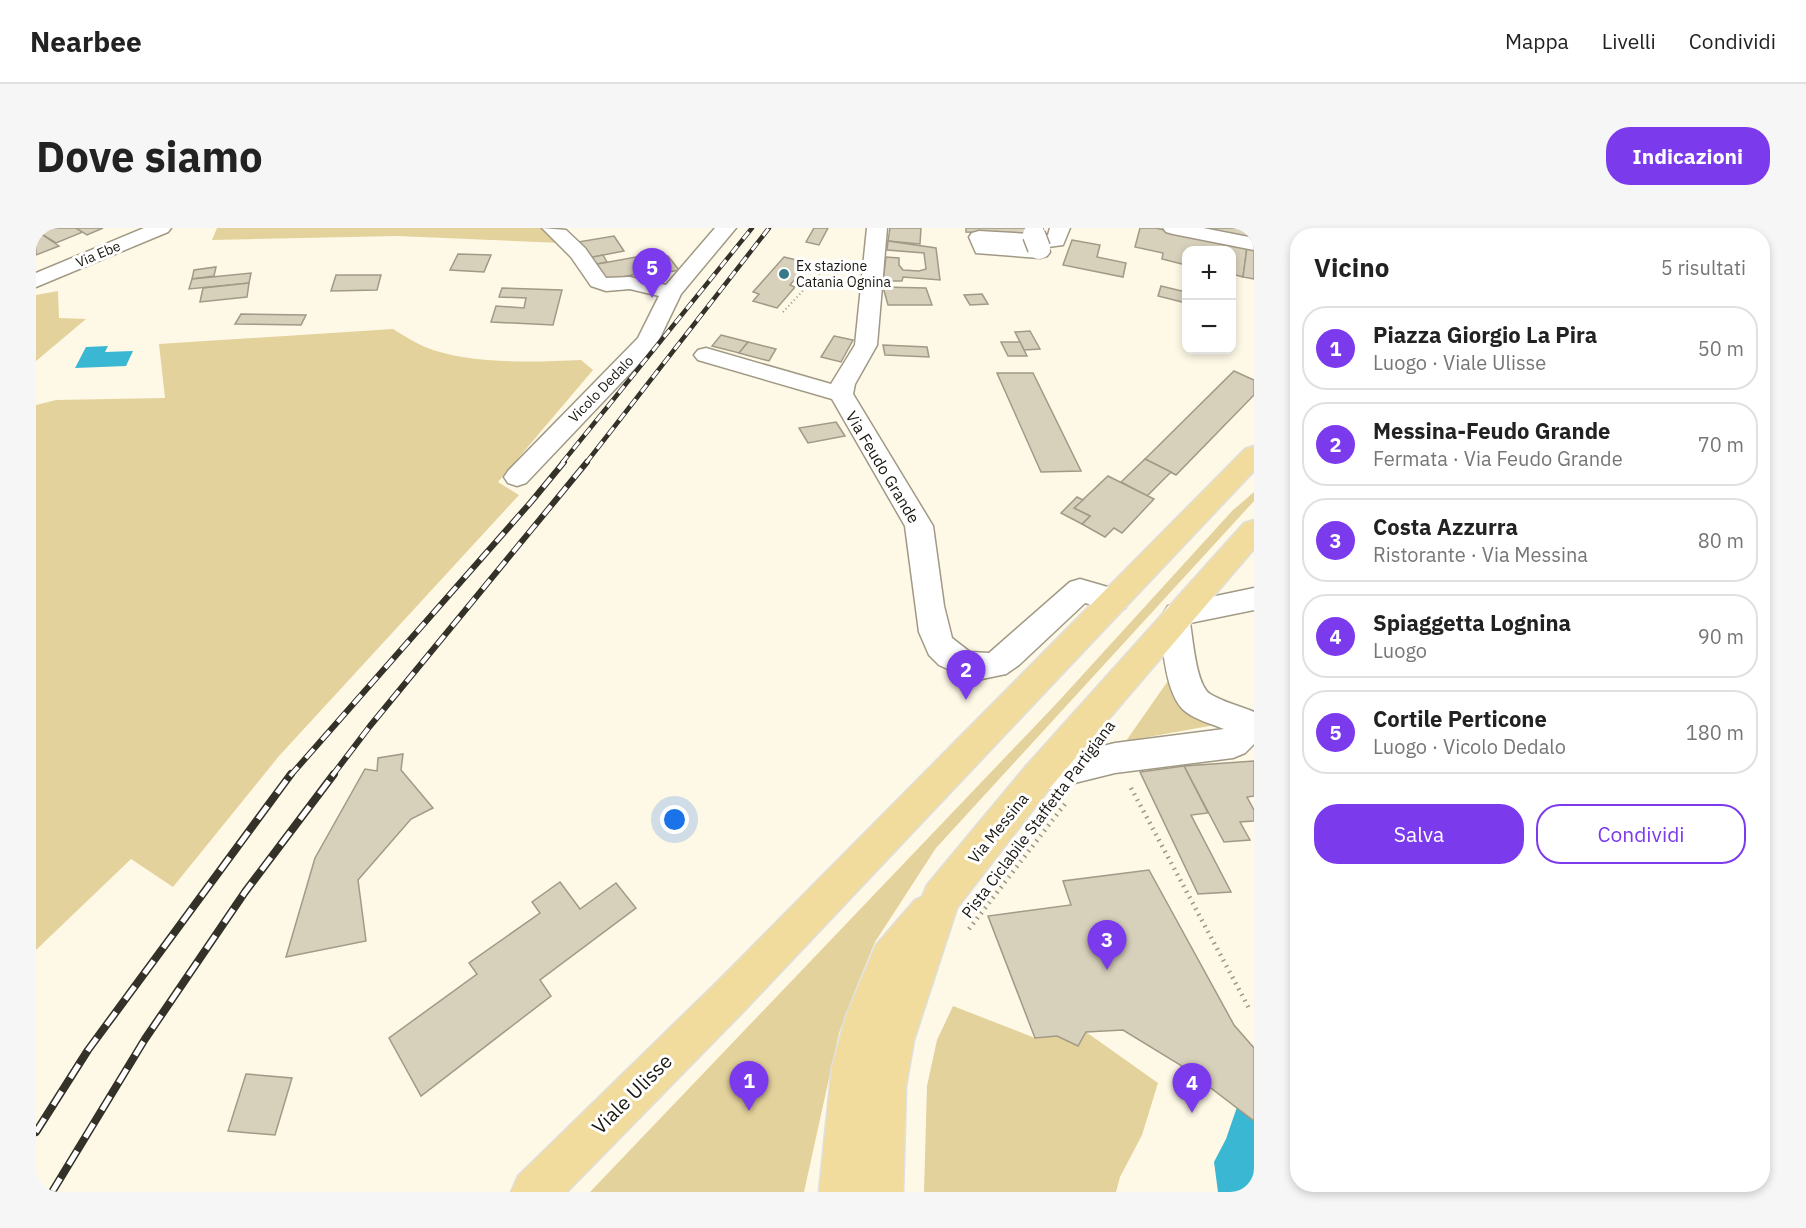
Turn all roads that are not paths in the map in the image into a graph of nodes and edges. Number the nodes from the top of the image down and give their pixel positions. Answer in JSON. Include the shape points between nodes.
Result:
{"nodes":[{"id":1,"x":161,"y":228,"type":"edge"},
{"id":2,"x":552,"y":228,"type":"edge"},
{"id":3,"x":726,"y":228,"type":"edge"},
{"id":4,"x":877,"y":228,"type":"edge"},
{"id":5,"x":1060,"y":228,"type":"edge"},
{"id":6,"x":1173,"y":228,"type":"edge"},
{"id":7,"x":1035,"y":237,"type":"edge"},
{"id":8,"x":1254,"y":244,"type":"edge"},
{"id":9,"x":36,"y":281,"type":"edge"},
{"id":10,"x":671,"y":292,"type":"junction"},
{"id":11,"x":706,"y":355,"type":"dead end"},
{"id":12,"x":841,"y":394,"type":"junction"},
{"id":13,"x":1254,"y":455,"type":"edge"},
{"id":14,"x":518,"y":477,"type":"dead end"},
{"id":15,"x":1240,"y":482,"type":"edge"},
{"id":16,"x":1254,"y":530,"type":"edge"},
{"id":17,"x":1114,"y":600,"type":"junction"},
{"id":18,"x":1254,"y":600,"type":"edge"},
{"id":19,"x":1176,"y":617,"type":"junction"},
{"id":20,"x":1250,"y":726,"type":"edge"},
{"id":21,"x":1038,"y":777,"type":"junction"},
{"id":22,"x":941,"y":898,"type":"junction"},
{"id":23,"x":534,"y":1192,"type":"edge"},
{"id":24,"x":842,"y":1192,"type":"edge"},
{"id":25,"x":880,"y":1192,"type":"edge"}],
"edges":[{"from":1,"to":9,"type":"street","name":"Via Ebe"},
{"from":2,"to":10,"type":"street","via":[[581,253],[598,282],[630,283]]},
{"from":3,"to":10,"type":"street","name":"Vicolo Dedalo"},
{"from":4,"to":12,"type":"street","name":"Via Feudo Grande","via":[[866,345]]},
{"from":5,"to":7,"type":"street","via":[[1056,241],[979,237],[983,249],[1040,252]]},
{"from":6,"to":8,"type":"street"},
{"from":10,"to":14,"type":"street","name":"Vicolo Dedalo","via":[[648,341]]},
{"from":11,"to":12,"type":"street"},
{"from":12,"to":17,"type":"street","name":"Via Feudo Grande","via":[[919,526],[934,632],[950,656],[965,664],[995,665],[1080,590]]},
{"from":13,"to":15,"type":"main road"},
{"from":15,"to":17,"type":"main road"},
{"from":16,"to":19,"type":"main road","name":"Via Messina"},
{"from":17,"to":23,"type":"main road","name":"Viale Ulisse","via":[[731,996]]},
{"from":18,"to":19,"type":"street"},
{"from":19,"to":20,"type":"street","via":[[1183,674],[1191,697]]},
{"from":19,"to":21,"type":"main road","name":"Via Messina"},
{"from":20,"to":21,"type":"street","via":[[1233,743],[1106,760]]},
{"from":21,"to":22,"type":"main road","name":"Via Messina"},
{"from":22,"to":24,"type":"main road","via":[[890,959],[867,1016],[853,1067]]},
{"from":22,"to":25,"type":"main road","name":"Via Messina","via":[[893,1040],[884,1086]]}]}
